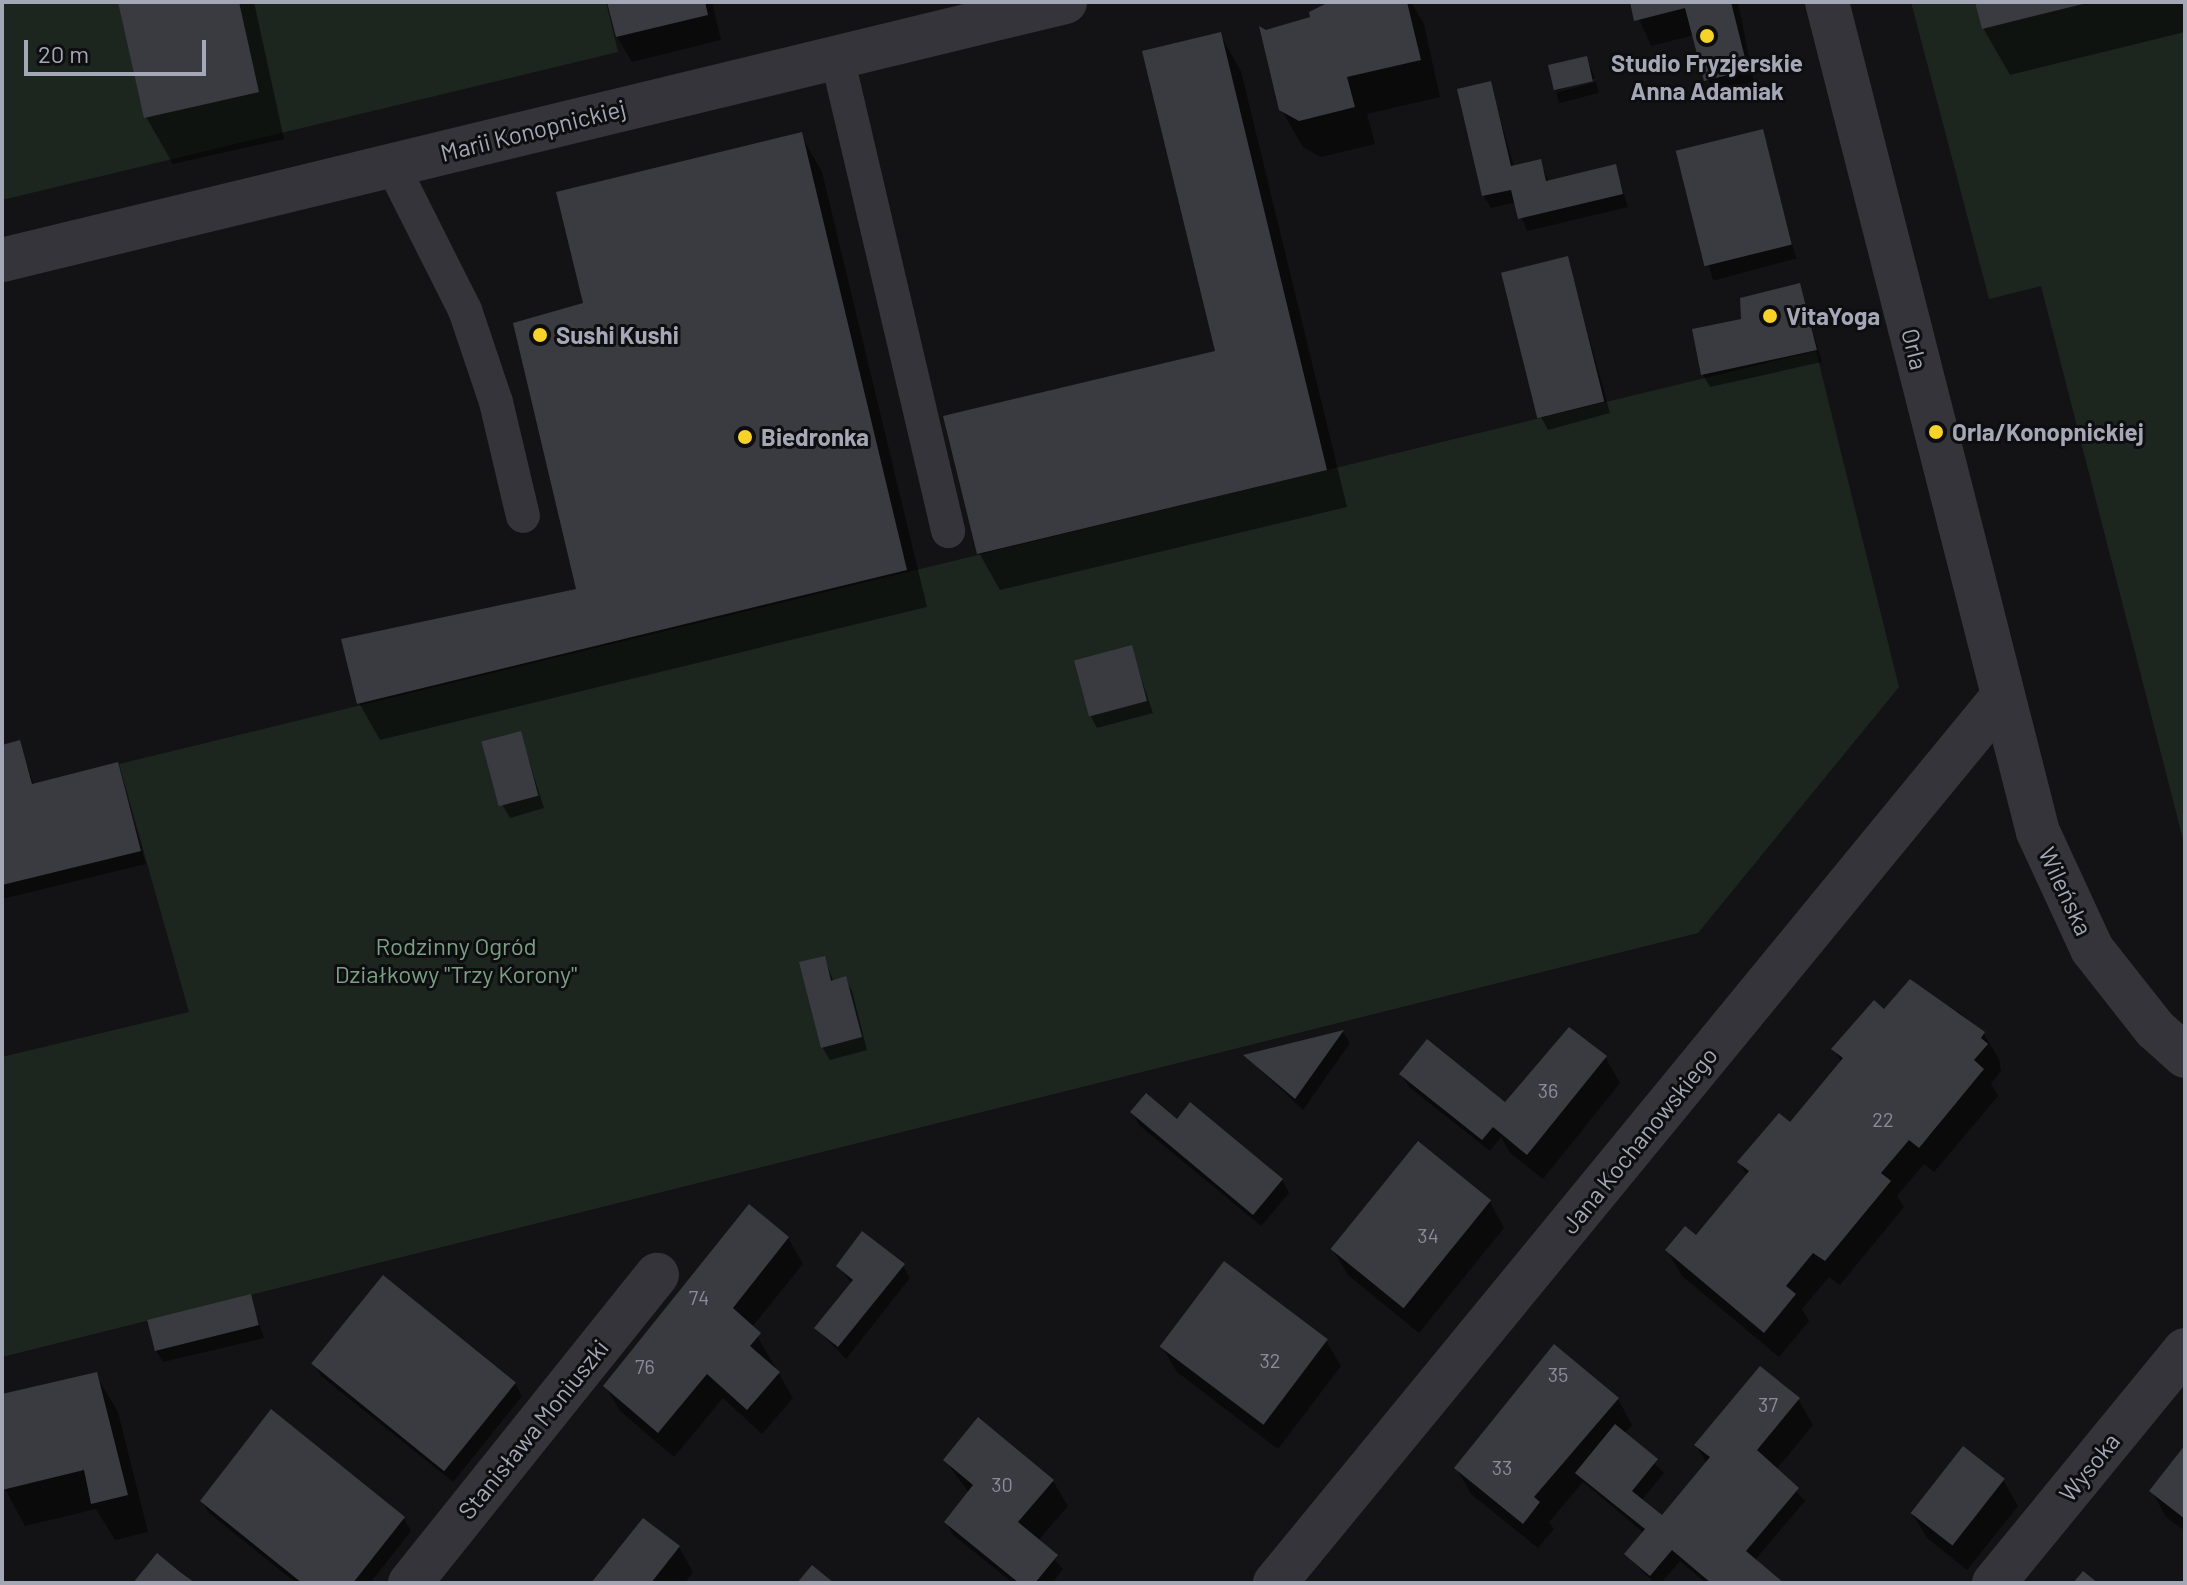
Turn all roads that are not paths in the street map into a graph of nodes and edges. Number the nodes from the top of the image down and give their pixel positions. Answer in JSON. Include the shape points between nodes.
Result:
{"nodes":[{"id":1,"x":1065,"y":2,"type":"edge"},
{"id":2,"x":1827,"y":2,"type":"edge"},
{"id":3,"x":837,"y":57,"type":"junction"},
{"id":4,"x":392,"y":165,"type":"junction"},
{"id":5,"x":2,"y":260,"type":"edge"},
{"id":6,"x":523,"y":516,"type":"dead end"},
{"id":7,"x":948,"y":531,"type":"dead end"},
{"id":8,"x":2003,"y":696,"type":"junction"},
{"id":9,"x":2185,"y":1056,"type":"edge"},
{"id":10,"x":657,"y":1275,"type":"dead end"},
{"id":11,"x":2185,"y":1350,"type":"edge"},
{"id":12,"x":410,"y":1583,"type":"edge"},
{"id":13,"x":1275,"y":1583,"type":"edge"},
{"id":14,"x":1994,"y":1583,"type":"edge"}],
"edges":[{"from":1,"to":3,"type":"street","name":"Marii Konopnickiej"},
{"from":2,"to":8,"type":"street","name":"Orla"},
{"from":3,"to":4,"type":"street","name":"Marii Konopnickiej"},
{"from":3,"to":7,"type":"lane"},
{"from":4,"to":5,"type":"street","name":"Marii Konopnickiej"},
{"from":4,"to":6,"type":"lane","via":[[465,310],[496,402]]},
{"from":8,"to":9,"type":"street","name":"Wileńska","via":[[2038,832],[2092,949],[2155,1029]]},
{"from":8,"to":13,"type":"street","name":"Jana Kochanowskiego"},
{"from":10,"to":12,"type":"street","name":"Stanisława Moniuszki"},
{"from":11,"to":14,"type":"street","name":"Wysoka"}]}
